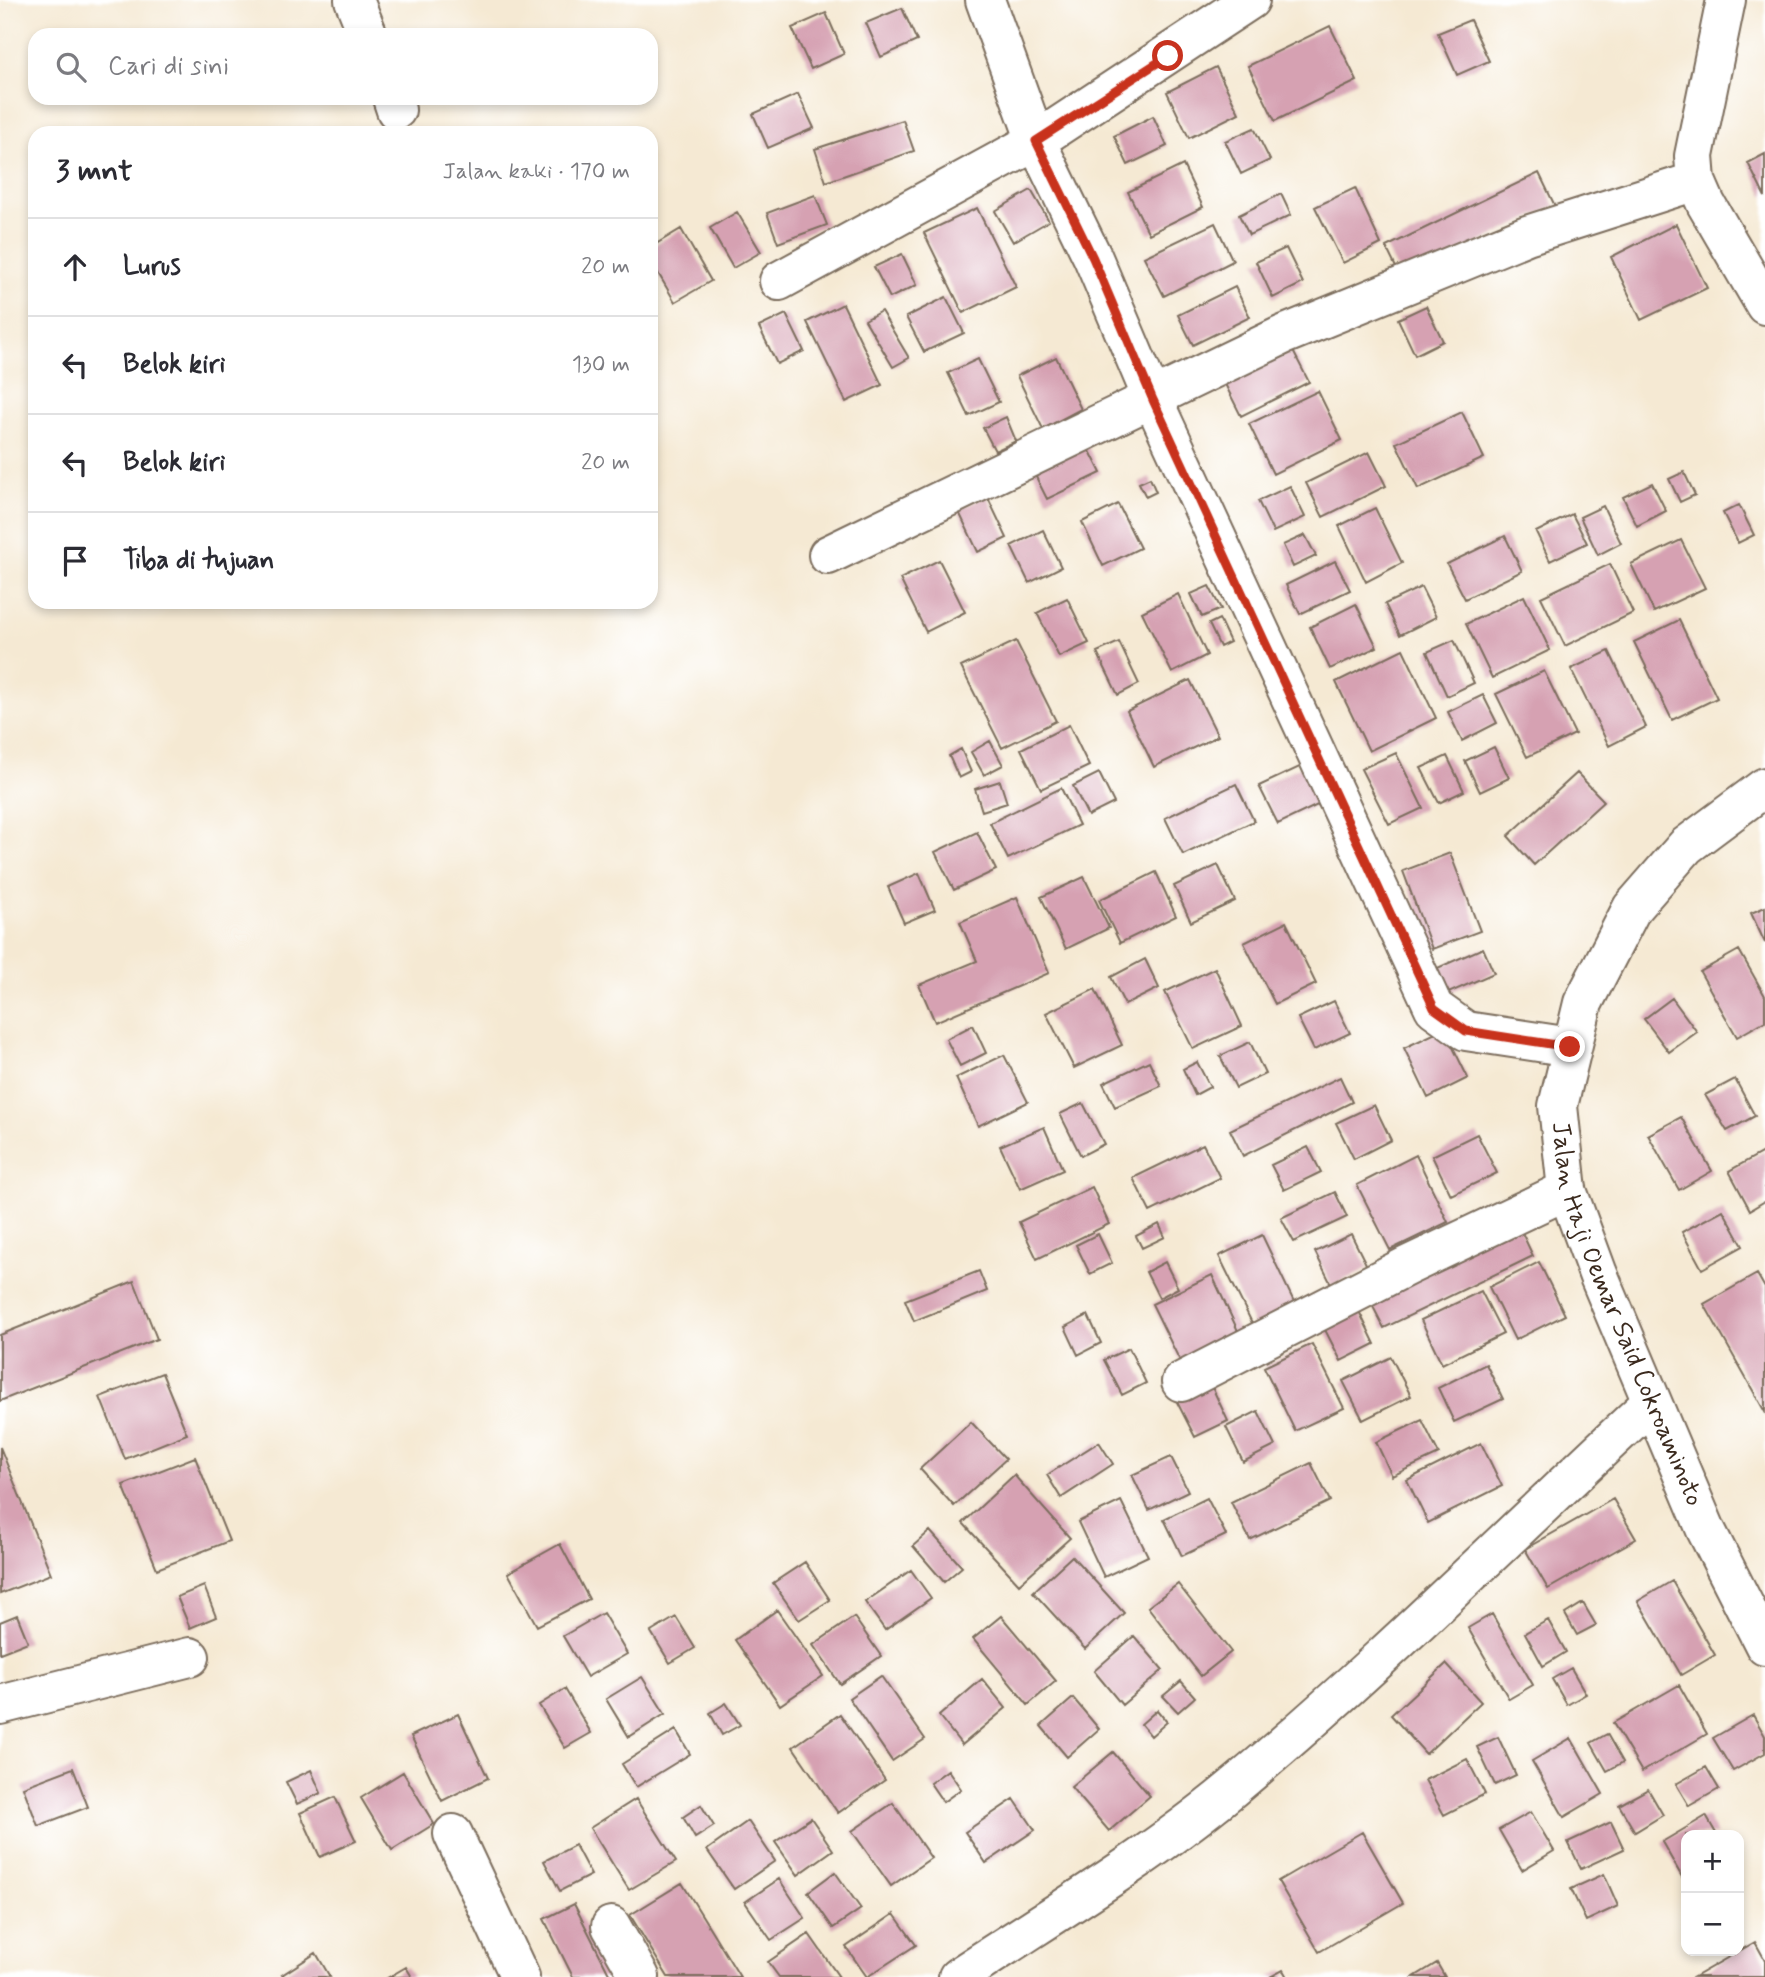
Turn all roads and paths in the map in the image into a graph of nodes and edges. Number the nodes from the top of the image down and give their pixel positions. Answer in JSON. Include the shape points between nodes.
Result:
{"nodes":[{"id":1,"x":354,"y":0,"type":"edge"},
{"id":2,"x":985,"y":0,"type":"edge"},
{"id":3,"x":1250,"y":0,"type":"edge"},
{"id":4,"x":1726,"y":0,"type":"edge"},
{"id":5,"x":365,"y":28,"type":"edge"},
{"id":6,"x":1036,"y":141,"type":"junction"},
{"id":7,"x":1696,"y":181,"type":"junction"},
{"id":8,"x":779,"y":281,"type":"dead end"},
{"id":9,"x":1765,"y":305,"type":"edge"},
{"id":10,"x":1153,"y":400,"type":"junction"},
{"id":11,"x":828,"y":555,"type":"dead end"},
{"id":12,"x":1762,"y":798,"type":"edge"},
{"id":13,"x":1570,"y":1047,"type":"junction"},
{"id":14,"x":1567,"y":1190,"type":"junction"},
{"id":15,"x":1181,"y":1382,"type":"dead end"},
{"id":16,"x":1651,"y":1403,"type":"junction"},
{"id":17,"x":1765,"y":1646,"type":"edge"},
{"id":18,"x":190,"y":1657,"type":"dead end"},
{"id":19,"x":0,"y":1705,"type":"edge"},
{"id":20,"x":453,"y":1834,"type":"dead end"},
{"id":21,"x":611,"y":1926,"type":"dead end"},
{"id":22,"x":520,"y":1977,"type":"edge"},
{"id":23,"x":640,"y":1977,"type":"edge"},
{"id":24,"x":958,"y":1977,"type":"edge"}],
"edges":[{"from":1,"to":5,"type":"main road"},
{"from":2,"to":6,"type":"main road"},
{"from":3,"to":6,"type":"main road"},
{"from":4,"to":7,"type":"main road","via":[[1694,156]]},
{"from":6,"to":8,"type":"main road"},
{"from":6,"to":10,"type":"main road","via":[[1093,258]]},
{"from":7,"to":9,"type":"main road"},
{"from":7,"to":10,"type":"main road","via":[[1527,235],[1283,335]]},
{"from":10,"to":11,"type":"main road"},
{"from":10,"to":13,"type":"main road","via":[[1434,1008],[1466,1031]]},
{"from":12,"to":13,"type":"main road","name":"Jalan Haji Oemar Said Cokroaminoto","via":[[1686,846],[1632,908],[1583,1003]]},
{"from":13,"to":14,"type":"main road","name":"Jalan Haji Oemar Said Cokroaminoto","via":[[1558,1107]]},
{"from":14,"to":15,"type":"main road","via":[[1407,1265]]},
{"from":14,"to":16,"type":"main road","name":"Jalan Haji Oemar Said Cokroaminoto"},
{"from":16,"to":17,"type":"main road","name":"Jalan Haji Oemar Said Cokroaminoto","via":[[1706,1530]]},
{"from":16,"to":24,"type":"main road","via":[[1331,1703],[1227,1793],[1124,1868]]},
{"from":18,"to":19,"type":"main road"},
{"from":20,"to":22,"type":"main road"},
{"from":21,"to":23,"type":"main road"}]}
